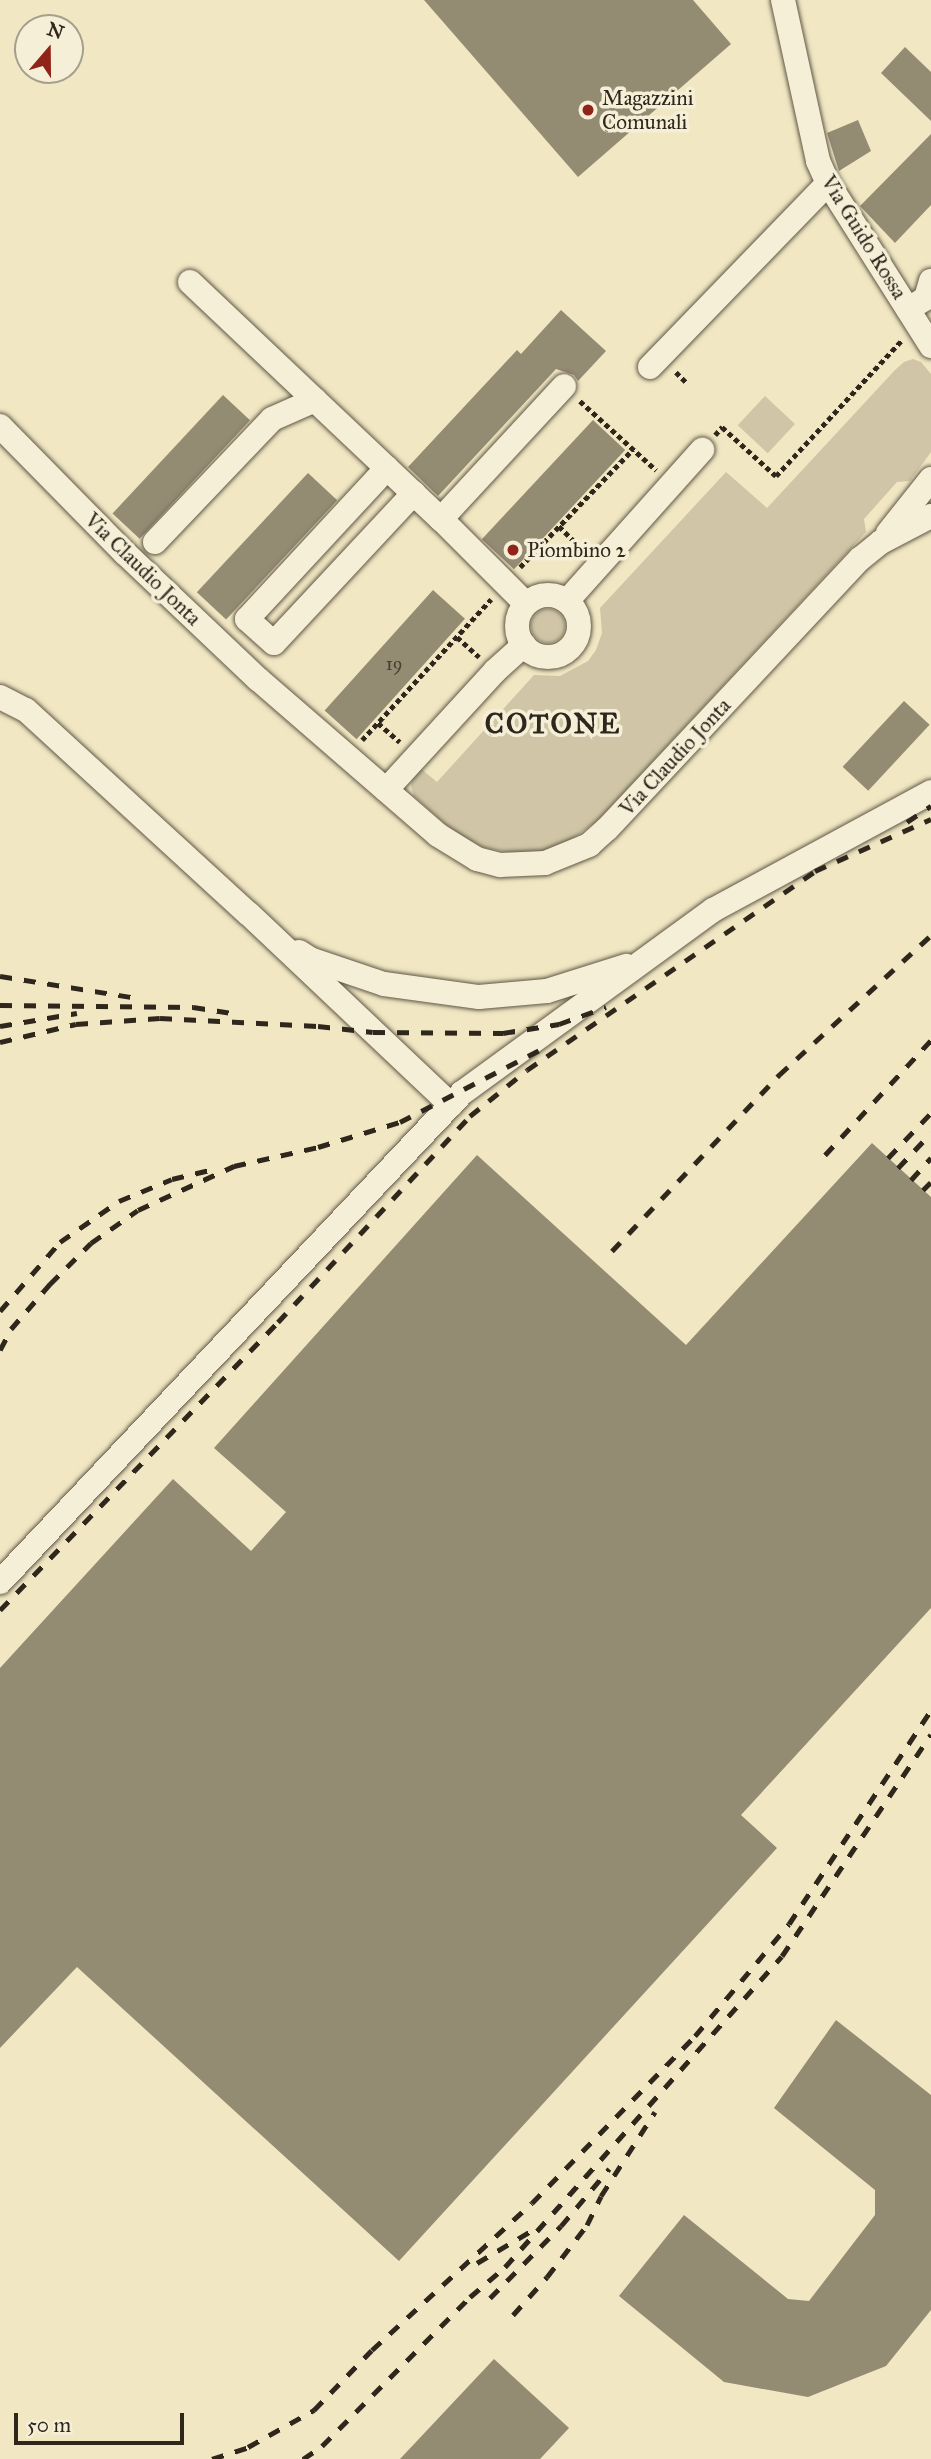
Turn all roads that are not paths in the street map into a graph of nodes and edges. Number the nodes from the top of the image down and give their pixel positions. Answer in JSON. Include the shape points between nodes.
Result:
{"nodes":[{"id":1,"x":783,"y":0,"type":"edge"},
{"id":2,"x":828,"y":183,"type":"junction"},
{"id":3,"x":931,"y":281,"type":"edge"},
{"id":4,"x":190,"y":282,"type":"dead end"},
{"id":5,"x":908,"y":321,"type":"junction"},
{"id":6,"x":931,"y":346,"type":"edge"},
{"id":7,"x":650,"y":368,"type":"dead end"},
{"id":8,"x":564,"y":386,"type":"road end"},
{"id":9,"x":315,"y":400,"type":"junction"},
{"id":10,"x":0,"y":426,"type":"edge"},
{"id":11,"x":702,"y":450,"type":"road end"},
{"id":12,"x":387,"y":468,"type":"junction"},
{"id":13,"x":931,"y":479,"type":"edge"},
{"id":14,"x":414,"y":493,"type":"junction"},
{"id":15,"x":931,"y":516,"type":"edge"},
{"id":16,"x":441,"y":519,"type":"junction"},
{"id":17,"x":155,"y":542,"type":"dead end"},
{"id":18,"x":881,"y":542,"type":"junction"},
{"id":19,"x":567,"y":601,"type":"junction"},
{"id":20,"x":526,"y":604,"type":"junction"},
{"id":21,"x":524,"y":645,"type":"junction"},
{"id":22,"x":0,"y":697,"type":"edge"},
{"id":23,"x":386,"y":790,"type":"junction"},
{"id":24,"x":931,"y":792,"type":"edge"},
{"id":25,"x":275,"y":938,"type":"junction"},
{"id":26,"x":643,"y":961,"type":"junction"},
{"id":27,"x":451,"y":1105,"type":"junction"},
{"id":28,"x":0,"y":1582,"type":"edge"}],
"edges":[{"from":1,"to":2,"type":"street","name":"Via Guido Rossa","via":[[810,137]]},
{"from":2,"to":5,"type":"street","name":"Via Guido Rossa"},
{"from":2,"to":7,"type":"street"},
{"from":3,"to":5,"type":"street","via":[[926,298]]},
{"from":4,"to":9,"type":"street"},
{"from":5,"to":6,"type":"street","name":"Via Guido Rossa"},
{"from":8,"to":16,"type":"street"},
{"from":9,"to":12,"type":"street"},
{"from":9,"to":17,"type":"street","via":[[272,419]]},
{"from":10,"to":23,"type":"street","name":"Via Claudio Jonta","via":[[222,645]]},
{"from":11,"to":19,"type":"street"},
{"from":12,"to":14,"type":"street"},
{"from":12,"to":14,"type":"street","via":[[247,619],[274,643]]},
{"from":13,"to":18,"type":"street"},
{"from":14,"to":16,"type":"street"},
{"from":15,"to":18,"type":"street","name":"Via Claudio Jonta"},
{"from":16,"to":20,"type":"street"},
{"from":18,"to":23,"type":"street","name":"Via Claudio Jonta","via":[[607,829],[568,856],[523,866],[477,859],[438,835]]},
{"from":19,"to":20,"type":"street","via":[[546,595]]},
{"from":19,"to":21,"type":"street","via":[[579,620],[574,643],[566,651],[544,657]]},
{"from":20,"to":21,"type":"street","via":[[517,624]]},
{"from":21,"to":23,"type":"street"},
{"from":22,"to":25,"type":"street","via":[[26,710]]},
{"from":24,"to":26,"type":"street","via":[[713,910]]},
{"from":25,"to":26,"type":"street","via":[[310,959],[384,984],[480,996],[547,991]]},
{"from":25,"to":27,"type":"street"},
{"from":26,"to":27,"type":"street"},
{"from":27,"to":28,"type":"street"}]}
